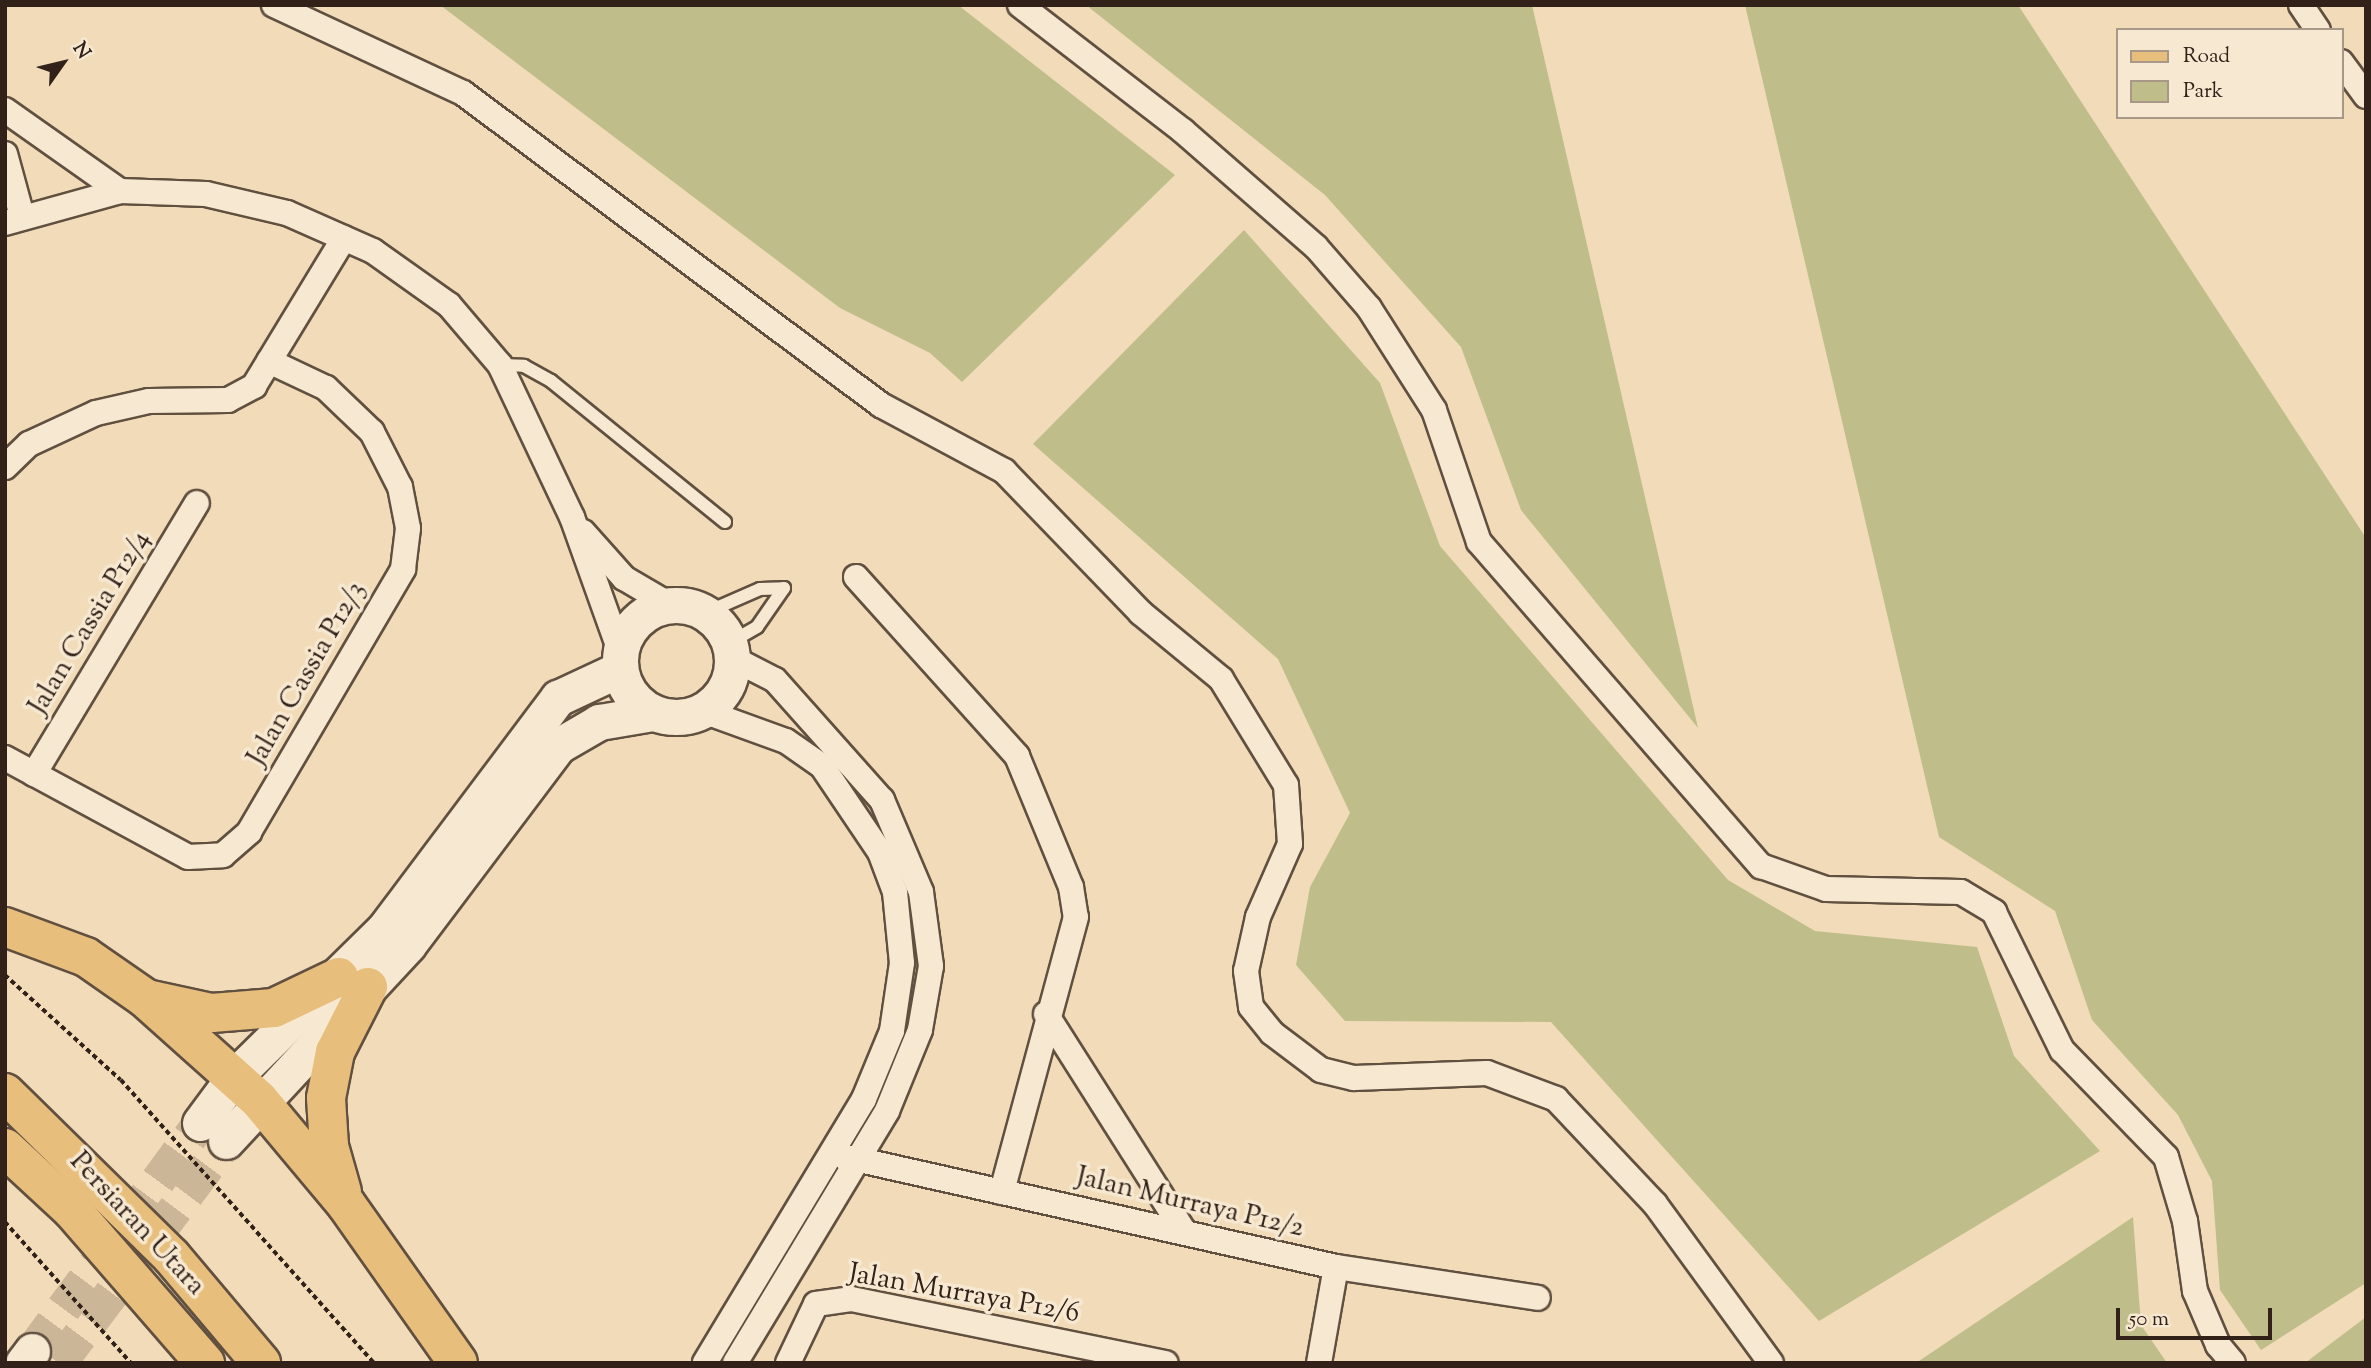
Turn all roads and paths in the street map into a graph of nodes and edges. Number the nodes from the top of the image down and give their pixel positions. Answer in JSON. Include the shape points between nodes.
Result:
{"nodes":[{"id":1,"x":274,"y":5,"type":"edge"},
{"id":2,"x":1020,"y":5,"type":"edge"},
{"id":3,"x":2301,"y":5,"type":"edge"},
{"id":4,"x":2317,"y":28,"type":"edge"},
{"id":5,"x":2343,"y":65,"type":"edge"},
{"id":6,"x":2366,"y":96,"type":"edge"},
{"id":7,"x":5,"y":110,"type":"edge"},
{"id":8,"x":5,"y":154,"type":"edge"},
{"id":9,"x":120,"y":191,"type":"junction"},
{"id":10,"x":14,"y":219,"type":"edge"},
{"id":11,"x":344,"y":238,"type":"junction"},
{"id":12,"x":269,"y":361,"type":"junction"},
{"id":13,"x":500,"y":365,"type":"junction"},
{"id":14,"x":5,"y":467,"type":"edge"},
{"id":15,"x":197,"y":503,"type":"dead end"},
{"id":16,"x":572,"y":517,"type":"junction"},
{"id":17,"x":725,"y":522,"type":"dead end"},
{"id":18,"x":856,"y":577,"type":"dead end"},
{"id":19,"x":670,"y":605,"type":"junction"},
{"id":20,"x":705,"y":613,"type":"junction"},
{"id":21,"x":731,"y":651,"type":"junction"},
{"id":22,"x":620,"y":660,"type":"junction"},
{"id":23,"x":703,"y":711,"type":"junction"},
{"id":24,"x":653,"y":713,"type":"junction"},
{"id":25,"x":5,"y":758,"type":"edge"},
{"id":26,"x":34,"y":774,"type":"junction"},
{"id":27,"x":5,"y":927,"type":"edge"},
{"id":28,"x":5,"y":975,"type":"edge"},
{"id":29,"x":354,"y":982,"type":"junction"},
{"id":30,"x":145,"y":998,"type":"junction"},
{"id":31,"x":1046,"y":1014,"type":"junction"},
{"id":32,"x":247,"y":1088,"type":"junction"},
{"id":33,"x":5,"y":1093,"type":"edge"},
{"id":34,"x":213,"y":1132,"type":"tunnel mouth"},
{"id":35,"x":5,"y":1148,"type":"edge"},
{"id":36,"x":832,"y":1151,"type":"junction"},
{"id":37,"x":855,"y":1162,"type":"junction"},
{"id":38,"x":1002,"y":1192,"type":"junction"},
{"id":39,"x":346,"y":1204,"type":"junction"},
{"id":40,"x":5,"y":1222,"type":"edge"},
{"id":41,"x":1183,"y":1230,"type":"junction"},
{"id":42,"x":1336,"y":1267,"type":"junction"},
{"id":43,"x":1538,"y":1298,"type":"dead end"},
{"id":44,"x":131,"y":1363,"type":"edge"},
{"id":45,"x":205,"y":1363,"type":"edge"},
{"id":46,"x":261,"y":1363,"type":"edge"},
{"id":47,"x":374,"y":1363,"type":"edge"},
{"id":48,"x":458,"y":1363,"type":"edge"},
{"id":49,"x":705,"y":1363,"type":"edge"},
{"id":50,"x":735,"y":1363,"type":"edge"},
{"id":51,"x":788,"y":1363,"type":"edge"},
{"id":52,"x":1166,"y":1363,"type":"edge"},
{"id":53,"x":1319,"y":1363,"type":"edge"},
{"id":54,"x":1770,"y":1363,"type":"edge"},
{"id":55,"x":2233,"y":1363,"type":"edge"}],
"edges":[{"from":1,"to":54,"type":"street","via":[[463,93],[881,405],[1004,471],[1141,613],[1221,679],[1286,785],[1290,844],[1258,917],[1246,971],[1251,1007],[1272,1033],[1321,1070],[1382,1081],[1487,1073],[1556,1099],[1655,1204]]},
{"from":2,"to":55,"type":"street","via":[[1183,131],[1316,247],[1369,308],[1434,410],[1479,542],[1761,866],[1826,889],[1961,892],[1994,912],[2062,1050],[2166,1157],[2185,1221],[2195,1291],[2218,1345]]},
{"from":3,"to":4,"type":"street"},
{"from":5,"to":6,"type":"street"},
{"from":7,"to":9,"type":"street"},
{"from":8,"to":10,"type":"street"},
{"from":9,"to":10,"type":"street"},
{"from":9,"to":11,"type":"street","via":[[206,194],[287,214]]},
{"from":11,"to":12,"type":"street"},
{"from":11,"to":13,"type":"street","via":[[373,251],[449,305]]},
{"from":12,"to":14,"type":"street","via":[[254,386],[228,400],[149,401],[96,413],[29,444]]},
{"from":12,"to":26,"type":"street","name":"Jalan Cassia P12/3","via":[[326,388],[372,432],[400,487],[408,528],[403,569],[248,832],[223,855],[188,857]]},
{"from":13,"to":16,"type":"street"},
{"from":13,"to":17,"type":"lane","via":[[524,366],[551,381]]},
{"from":15,"to":26,"type":"street","name":"Jalan Cassia P12/4"},
{"from":16,"to":19,"type":"street","via":[[624,578]]},
{"from":16,"to":22,"type":"street"},
{"from":18,"to":31,"type":"street","via":[[993,723],[1035,790],[1076,917]]},
{"from":19,"to":20,"type":"street"},
{"from":19,"to":22,"type":"street","via":[[643,615]]},
{"from":20,"to":21,"type":"street"},
{"from":20,"to":21,"type":"lane","via":[[760,589],[784,588],[757,627]]},
{"from":21,"to":23,"type":"street","via":[[725,689]]},
{"from":21,"to":37,"type":"street","via":[[775,680],[850,758],[883,800],[921,892],[931,966],[920,1030],[887,1111]]},
{"from":22,"to":24,"type":"street","via":[[631,695]]},
{"from":22,"to":29,"type":"street","via":[[558,698],[385,928]]},
{"from":23,"to":24,"type":"street","via":[[678,718]]},
{"from":23,"to":36,"type":"street","via":[[786,741],[822,766],[862,817],[895,892],[902,962],[892,1031]]},
{"from":24,"to":29,"type":"street","via":[[599,722],[558,746],[461,878]]},
{"from":25,"to":26,"type":"street","name":"Jalan Cassia P12/3"},
{"from":27,"to":30,"type":"main road","via":[[86,957]]},
{"from":28,"to":47,"type":"path","via":[[121,1080]]},
{"from":29,"to":30,"type":"main road","via":[[274,1008],[212,1013]]},
{"from":29,"to":32,"type":"street"},
{"from":29,"to":39,"type":"main road","via":[[326,1098],[330,1146]]},
{"from":30,"to":32,"type":"main road"},
{"from":31,"to":38,"type":"street"},
{"from":31,"to":41,"type":"street"},
{"from":32,"to":34,"type":"street"},
{"from":32,"to":39,"type":"main road"},
{"from":33,"to":46,"type":"main road","name":"Persiaran Utara","via":[[171,1256]]},
{"from":35,"to":45,"type":"main road","name":"Persiaran Utara","via":[[72,1210]]},
{"from":36,"to":37,"type":"street","name":"Jalan Murraya P12/2"},
{"from":36,"to":49,"type":"street"},
{"from":37,"to":38,"type":"street","name":"Jalan Murraya P12/2"},
{"from":37,"to":50,"type":"street"},
{"from":38,"to":41,"type":"street","name":"Jalan Murraya P12/2"},
{"from":39,"to":48,"type":"main road"},
{"from":40,"to":44,"type":"path"},
{"from":41,"to":42,"type":"street","name":"Jalan Murraya P12/2"},
{"from":42,"to":43,"type":"street","name":"Jalan Murraya P12/2"},
{"from":42,"to":53,"type":"street"},
{"from":51,"to":52,"type":"street","name":"Jalan Murraya P12/6","via":[[816,1304],[851,1298]]}]}
